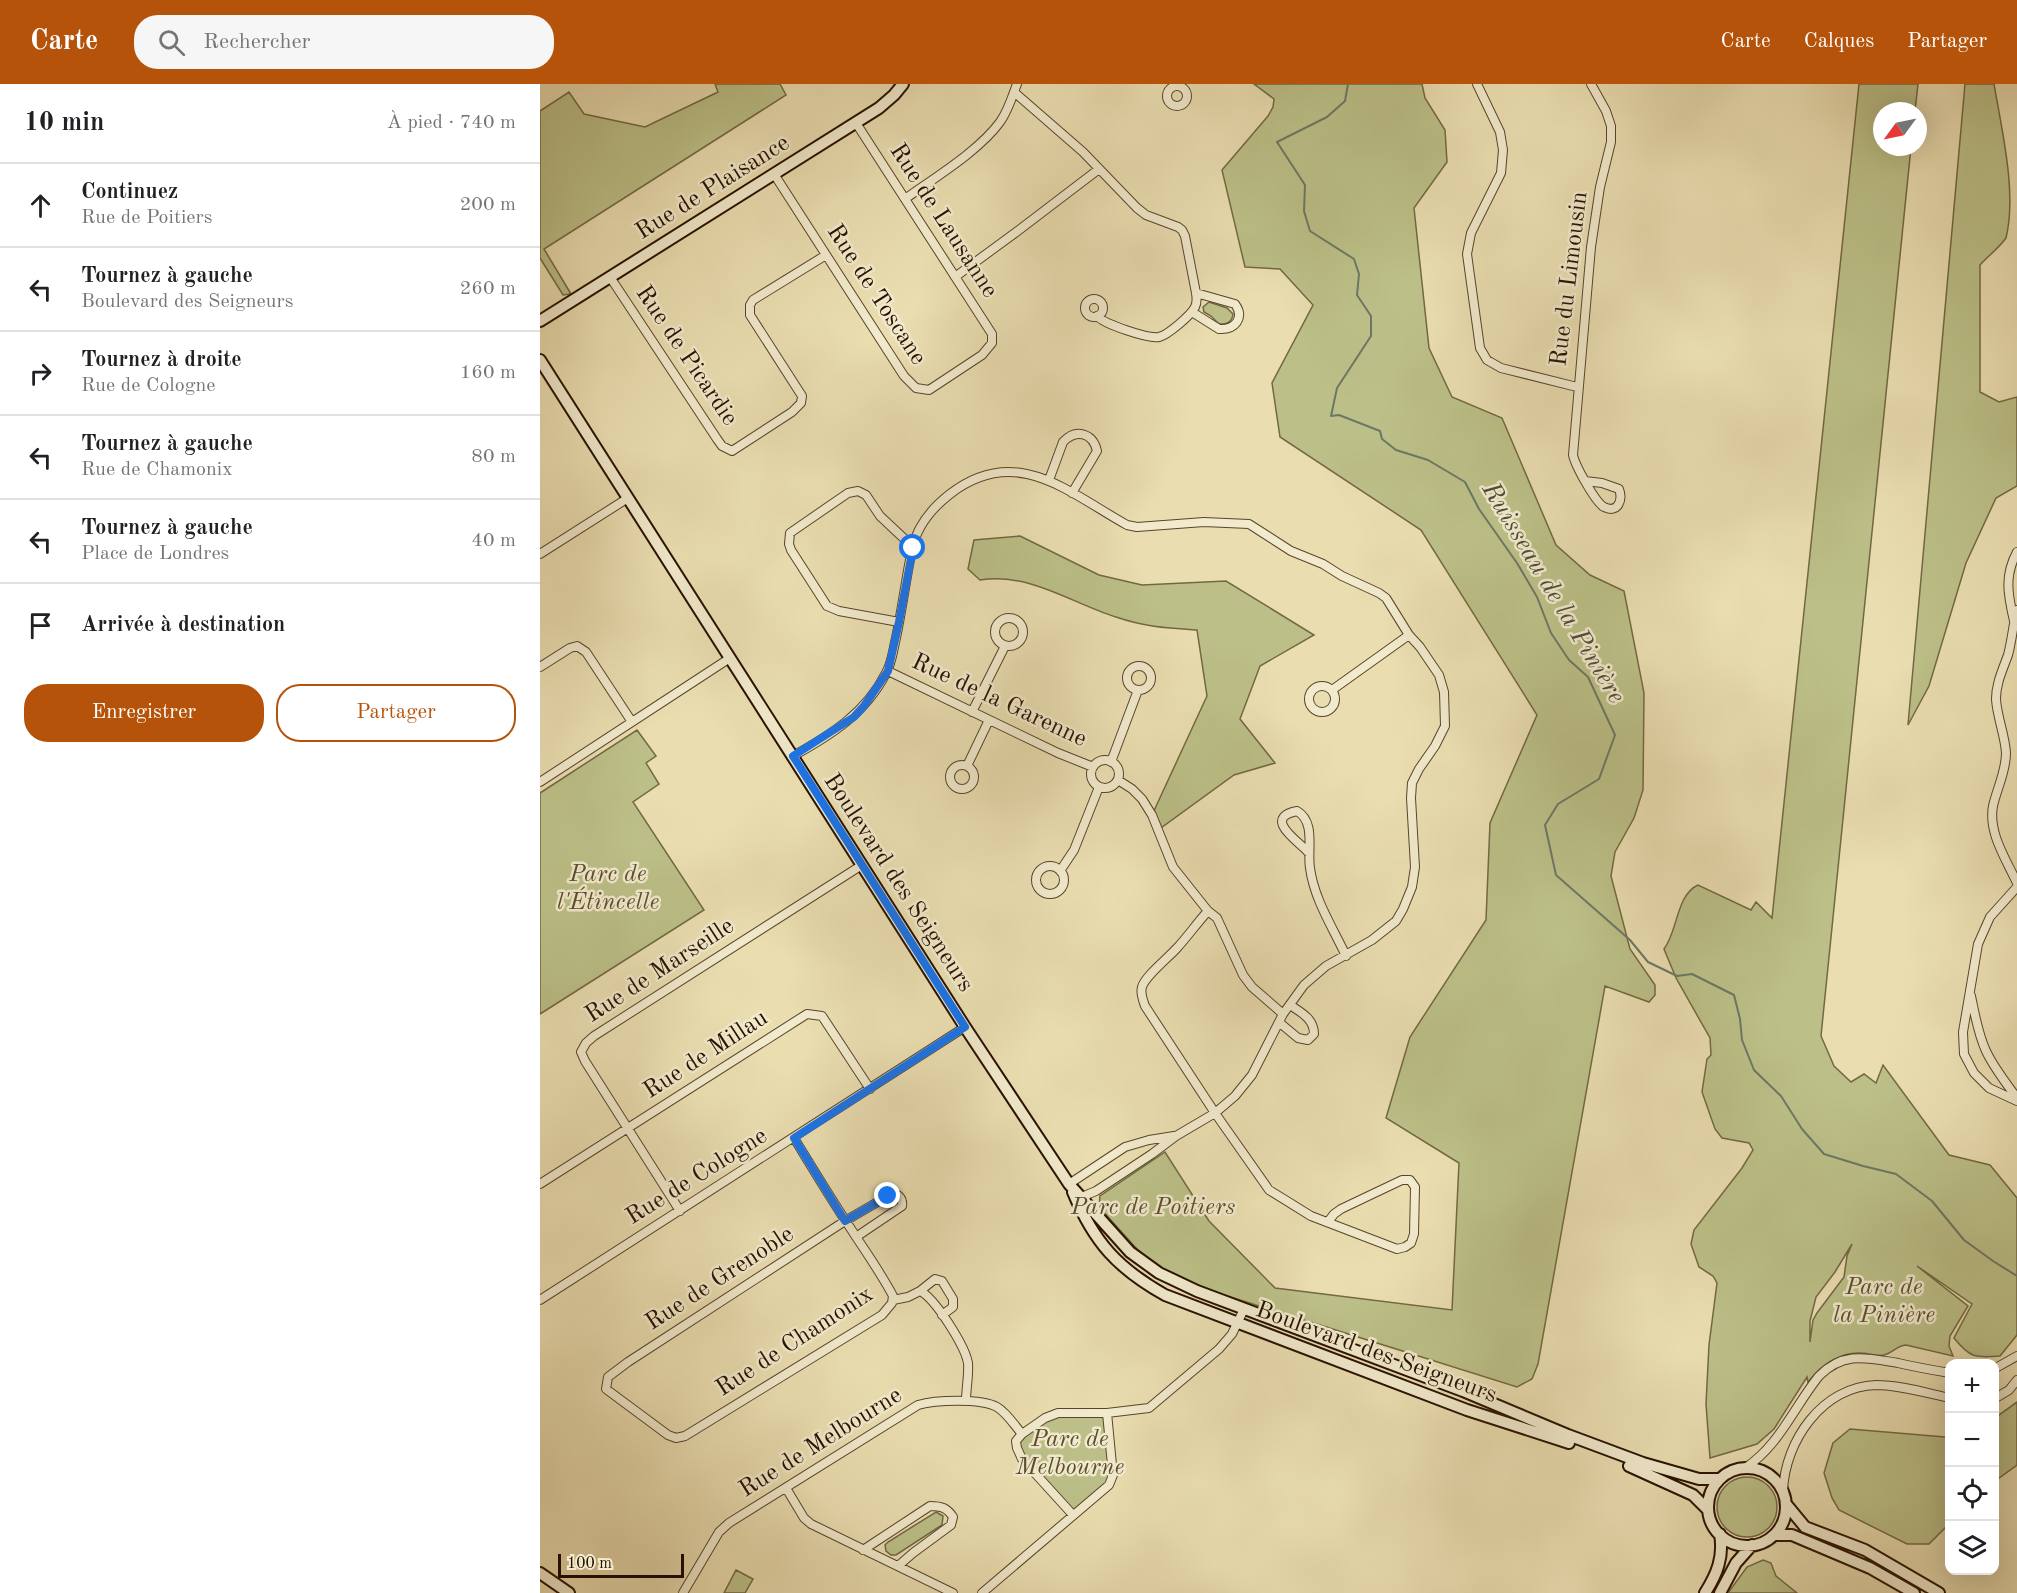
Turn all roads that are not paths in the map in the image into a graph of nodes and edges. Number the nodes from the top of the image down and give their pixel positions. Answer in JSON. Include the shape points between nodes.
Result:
{"nodes":[{"id":1,"x":903,"y":84,"type":"edge"},
{"id":2,"x":1160,"y":84,"type":"edge"},
{"id":3,"x":1477,"y":84,"type":"edge"},
{"id":4,"x":1592,"y":84,"type":"edge"},
{"id":5,"x":1015,"y":88,"type":"edge"},
{"id":6,"x":1168,"y":89,"type":"dead end"},
{"id":7,"x":856,"y":123,"type":"junction"},
{"id":8,"x":1099,"y":169,"type":"junction"},
{"id":9,"x":774,"y":174,"type":"junction"},
{"id":10,"x":905,"y":199,"type":"junction"},
{"id":11,"x":826,"y":255,"type":"junction"},
{"id":12,"x":610,"y":277,"type":"junction"},
{"id":13,"x":955,"y":277,"type":"junction"},
{"id":14,"x":1197,"y":294,"type":"junction"},
{"id":15,"x":1192,"y":312,"type":"junction"},
{"id":16,"x":1097,"y":316,"type":"dead end"},
{"id":17,"x":540,"y":321,"type":"edge"},
{"id":18,"x":992,"y":343,"type":"joint"},
{"id":19,"x":540,"y":360,"type":"edge"},
{"id":20,"x":1577,"y":387,"type":"junction"},
{"id":21,"x":1049,"y":480,"type":"junction"},
{"id":22,"x":1585,"y":481,"type":"junction"},
{"id":23,"x":1072,"y":493,"type":"junction"},
{"id":24,"x":628,"y":498,"type":"junction"},
{"id":25,"x":913,"y":548,"type":"junction"},
{"id":26,"x":2017,"y":552,"type":"edge"},
{"id":27,"x":540,"y":555,"type":"edge"},
{"id":28,"x":2017,"y":610,"type":"edge"},
{"id":29,"x":899,"y":622,"type":"junction"},
{"id":30,"x":2014,"y":622,"type":"junction"},
{"id":31,"x":1409,"y":635,"type":"junction"},
{"id":32,"x":1005,"y":646,"type":"dead end"},
{"id":33,"x":730,"y":658,"type":"junction"},
{"id":34,"x":540,"y":667,"type":"edge"},
{"id":35,"x":888,"y":671,"type":"junction"},
{"id":36,"x":1138,"y":690,"type":"dead end"},
{"id":37,"x":1332,"y":690,"type":"dead end"},
{"id":38,"x":972,"y":712,"type":"junction"},
{"id":39,"x":989,"y":720,"type":"junction"},
{"id":40,"x":632,"y":722,"type":"junction"},
{"id":41,"x":793,"y":756,"type":"junction"},
{"id":42,"x":1111,"y":762,"type":"junction"},
{"id":43,"x":967,"y":766,"type":"dead end"},
{"id":44,"x":1093,"y":767,"type":"junction"},
{"id":45,"x":1118,"y":780,"type":"junction"},
{"id":46,"x":540,"y":782,"type":"edge"},
{"id":47,"x":1099,"y":787,"type":"junction"},
{"id":48,"x":1308,"y":852,"type":"junction"},
{"id":49,"x":862,"y":864,"type":"junction"},
{"id":50,"x":1059,"y":871,"type":"dead end"},
{"id":51,"x":2017,"y":885,"type":"edge"},
{"id":52,"x":1208,"y":911,"type":"junction"},
{"id":53,"x":1346,"y":956,"type":"junction"},
{"id":54,"x":1970,"y":992,"type":"junction"},
{"id":55,"x":1290,"y":1005,"type":"junction"},
{"id":56,"x":1284,"y":1014,"type":"junction"},
{"id":57,"x":1280,"y":1023,"type":"junction"},
{"id":58,"x":965,"y":1027,"type":"junction"},
{"id":59,"x":870,"y":1089,"type":"junction"},
{"id":60,"x":2017,"y":1099,"type":"edge"},
{"id":61,"x":1215,"y":1113,"type":"junction"},
{"id":62,"x":627,"y":1128,"type":"junction"},
{"id":63,"x":1176,"y":1136,"type":"junction"},
{"id":64,"x":794,"y":1138,"type":"junction"},
{"id":65,"x":540,"y":1184,"type":"edge"},
{"id":66,"x":1069,"y":1184,"type":"junction"},
{"id":67,"x":1078,"y":1198,"type":"junction"},
{"id":68,"x":680,"y":1211,"type":"junction"},
{"id":69,"x":845,"y":1221,"type":"junction"},
{"id":70,"x":1328,"y":1222,"type":"junction"},
{"id":71,"x":856,"y":1237,"type":"junction"},
{"id":72,"x":920,"y":1292,"type":"junction"},
{"id":73,"x":540,"y":1300,"type":"edge"},
{"id":74,"x":893,"y":1300,"type":"junction"},
{"id":75,"x":1244,"y":1309,"type":"junction"},
{"id":76,"x":942,"y":1315,"type":"junction"},
{"id":77,"x":1237,"y":1323,"type":"junction"},
{"id":78,"x":2017,"y":1356,"type":"edge"},
{"id":79,"x":1999,"y":1367,"type":"edge"},
{"id":80,"x":615,"y":1371,"type":"joint"},
{"id":81,"x":1945,"y":1372,"type":"edge"},
{"id":82,"x":2017,"y":1380,"type":"edge"},
{"id":83,"x":1945,"y":1397,"type":"edge"},
{"id":84,"x":1999,"y":1397,"type":"edge"},
{"id":85,"x":966,"y":1401,"type":"junction"},
{"id":86,"x":1107,"y":1413,"type":"junction"},
{"id":87,"x":1022,"y":1434,"type":"junction"},
{"id":88,"x":1745,"y":1468,"type":"junction"},
{"id":89,"x":1719,"y":1479,"type":"junction"},
{"id":90,"x":786,"y":1488,"type":"junction"},
{"id":91,"x":1783,"y":1491,"type":"junction"},
{"id":92,"x":1786,"y":1504,"type":"junction"},
{"id":93,"x":1708,"y":1510,"type":"junction"},
{"id":94,"x":1073,"y":1515,"type":"junction"},
{"id":95,"x":1720,"y":1534,"type":"junction"},
{"id":96,"x":1774,"y":1535,"type":"junction"},
{"id":97,"x":1752,"y":1545,"type":"junction"},
{"id":98,"x":863,"y":1550,"type":"junction"},
{"id":99,"x":898,"y":1566,"type":"junction"},
{"id":100,"x":540,"y":1573,"type":"edge"},
{"id":101,"x":569,"y":1593,"type":"edge"},
{"id":102,"x":683,"y":1593,"type":"edge"},
{"id":103,"x":953,"y":1593,"type":"edge"},
{"id":104,"x":982,"y":1593,"type":"edge"},
{"id":105,"x":1705,"y":1593,"type":"edge"},
{"id":106,"x":1720,"y":1593,"type":"edge"},
{"id":107,"x":1914,"y":1593,"type":"edge"},
{"id":108,"x":1939,"y":1593,"type":"edge"}],
"edges":[{"from":1,"to":7,"type":"street","name":"Rue de Plaisance","via":[[887,102]]},
{"from":2,"to":6,"type":"street"},
{"from":3,"to":20,"type":"street","via":[[1500,132],[1503,150],[1501,173],[1472,232],[1467,254],[1480,348],[1487,360],[1501,368]]},
{"from":4,"to":20,"type":"street","name":"Rue du Limousin","via":[[1606,111],[1611,134],[1591,247]]},
{"from":5,"to":8,"type":"street"},
{"from":5,"to":10,"type":"street","via":[[1000,122],[985,139]]},
{"from":7,"to":9,"type":"street","name":"Rue de Plaisance"},
{"from":7,"to":10,"type":"street","name":"Rue de Lausanne"},
{"from":8,"to":13,"type":"street"},
{"from":8,"to":14,"type":"street","via":[[1146,215],[1182,230]]},
{"from":9,"to":11,"type":"street","name":"Rue de Toscane"},
{"from":9,"to":12,"type":"street","name":"Rue de Plaisance"},
{"from":10,"to":13,"type":"street","name":"Rue de Lausanne"},
{"from":11,"to":12,"type":"street","name":"Rue de Picardie","via":[[750,305],[750,315],[802,396],[792,412],[732,451],[717,439]]},
{"from":11,"to":18,"type":"street","name":"Rue de Toscane","via":[[904,376],[916,388],[929,390],[982,355]]},
{"from":12,"to":17,"type":"street","name":"Rue de Plaisance"},
{"from":13,"to":18,"type":"street","name":"Rue de Lausanne","via":[[992,334]]},
{"from":14,"to":15,"type":"street"},
{"from":14,"to":15,"type":"street","via":[[1235,304],[1239,317],[1232,327],[1219,329]]},
{"from":15,"to":16,"type":"street","via":[[1165,335],[1153,338],[1105,323]]},
{"from":19,"to":24,"type":"street","name":"Boulevard des Seigneurs"},
{"from":20,"to":22,"type":"street","name":"Rue du Limousin","via":[[1573,455]]},
{"from":21,"to":23,"type":"street"},
{"from":21,"to":23,"type":"street","via":[[1064,442],[1077,433],[1087,435],[1097,451]]},
{"from":21,"to":25,"type":"street","via":[[1013,471],[986,475],[964,484],[931,511]]},
{"from":22,"to":22,"type":"street","name":"Rue du Limousin","via":[[1619,489],[1621,502],[1616,507],[1604,507]]},
{"from":23,"to":31,"type":"street","via":[[1137,527],[1204,522],[1249,524],[1291,551],[1379,593]]},
{"from":24,"to":27,"type":"street"},
{"from":24,"to":33,"type":"street","name":"Boulevard des Seigneurs"},
{"from":25,"to":29,"type":"street"},
{"from":25,"to":29,"type":"street","via":[[858,491],[848,493],[790,533],[791,550],[827,606]]},
{"from":26,"to":30,"type":"street","via":[[2011,563],[2007,591]]},
{"from":28,"to":30,"type":"street"},
{"from":29,"to":35,"type":"street"},
{"from":30,"to":51,"type":"street","via":[[1996,697],[2006,763],[1992,820]]},
{"from":31,"to":37,"type":"street"},
{"from":31,"to":53,"type":"street","via":[[1443,684],[1444,726],[1412,783],[1415,867],[1403,909],[1385,931]]},
{"from":32,"to":38,"type":"street"},
{"from":33,"to":40,"type":"street"},
{"from":33,"to":41,"type":"street","name":"Boulevard des Seigneurs"},
{"from":34,"to":40,"type":"street","via":[[577,646],[586,652]]},
{"from":35,"to":38,"type":"street","name":"Rue de la Garenne"},
{"from":35,"to":41,"type":"street","via":[[854,717]]},
{"from":36,"to":42,"type":"street"},
{"from":38,"to":39,"type":"street","name":"Rue de la Garenne"},
{"from":39,"to":43,"type":"street"},
{"from":39,"to":44,"type":"street","name":"Rue de la Garenne"},
{"from":40,"to":46,"type":"street"},
{"from":41,"to":49,"type":"street","name":"Boulevard des Seigneurs"},
{"from":42,"to":44,"type":"street","via":[[1103,760]]},
{"from":42,"to":45,"type":"street","via":[[1117,767]]},
{"from":44,"to":47,"type":"street","via":[[1091,776]]},
{"from":45,"to":47,"type":"street","via":[[1112,786]]},
{"from":45,"to":52,"type":"street","via":[[1142,799],[1173,867]]},
{"from":47,"to":50,"type":"street","via":[[1074,850]]},
{"from":48,"to":48,"type":"street","via":[[1310,837],[1303,814],[1297,811],[1286,815],[1284,831]]},
{"from":48,"to":53,"type":"street","via":[[1312,883]]},
{"from":49,"to":58,"type":"street","name":"Boulevard des Seigneurs"},
{"from":49,"to":62,"type":"street","name":"Rue de Marseille","via":[[586,1043],[581,1052],[585,1061]]},
{"from":51,"to":54,"type":"street","via":[[1990,917],[1978,944]]},
{"from":52,"to":56,"type":"street","via":[[1217,918],[1243,975]]},
{"from":52,"to":61,"type":"street","via":[[1146,979],[1142,997]]},
{"from":53,"to":55,"type":"street","via":[[1314,975]]},
{"from":54,"to":60,"type":"street","via":[[1986,1051]]},
{"from":54,"to":60,"type":"street","via":[[1963,1032],[1964,1054],[1974,1073],[1989,1088]]},
{"from":55,"to":56,"type":"street"},
{"from":55,"to":57,"type":"street","via":[[1310,1019],[1314,1034],[1308,1040],[1298,1038]]},
{"from":56,"to":57,"type":"street"},
{"from":57,"to":61,"type":"street","via":[[1252,1075]]},
{"from":58,"to":59,"type":"street","name":"Rue de Cologne"},
{"from":58,"to":66,"type":"street","name":"Boulevard des Seigneurs"},
{"from":59,"to":62,"type":"street","name":"Rue de Millau","via":[[822,1016],[807,1014]]},
{"from":59,"to":64,"type":"street","name":"Rue de Cologne"},
{"from":61,"to":63,"type":"street"},
{"from":61,"to":70,"type":"street","via":[[1269,1190],[1305,1213]]},
{"from":62,"to":65,"type":"street","name":"Rue de Millau"},
{"from":62,"to":68,"type":"street","name":"Rue de Marseille"},
{"from":63,"to":66,"type":"street","via":[[1125,1147]]},
{"from":63,"to":67,"type":"street","via":[[1096,1191]]},
{"from":64,"to":68,"type":"street","name":"Rue de Cologne"},
{"from":64,"to":69,"type":"street","name":"Rue de Chamonix"},
{"from":66,"to":67,"type":"street","name":"Boulevard des Seigneurs"},
{"from":67,"to":75,"type":"street","name":"Boulevard des Seigneurs","via":[[1144,1263],[1182,1285]]},
{"from":67,"to":77,"type":"street","name":"Boulevard des Seigneurs","via":[[1099,1242],[1132,1274],[1171,1298]]},
{"from":68,"to":73,"type":"street","name":"Rue de Cologne"},
{"from":69,"to":71,"type":"street","name":"Rue de Chamonix"},
{"from":69,"to":71,"type":"street","name":"Rue de Grenoble","via":[[892,1193],[903,1202]]},
{"from":69,"to":80,"type":"street","name":"Rue de Grenoble"},
{"from":70,"to":70,"type":"street","via":[[1341,1209],[1402,1180],[1410,1180],[1415,1187],[1414,1234],[1405,1247],[1397,1249]]},
{"from":71,"to":74,"type":"street","name":"Rue de Chamonix"},
{"from":72,"to":74,"type":"street"},
{"from":72,"to":76,"type":"street","via":[[927,1294]]},
{"from":72,"to":76,"type":"street","via":[[935,1279],[942,1281],[953,1299],[953,1307]]},
{"from":74,"to":80,"type":"street","name":"Rue de Chamonix","via":[[882,1315],[684,1436],[668,1435],[609,1393],[606,1381]]},
{"from":75,"to":77,"type":"street"},
{"from":75,"to":89,"type":"street","name":"Boulevard des Seigneurs","via":[[1642,1463],[1694,1478]]},
{"from":76,"to":85,"type":"street","via":[[968,1363]]},
{"from":77,"to":86,"type":"street","via":[[1219,1349],[1149,1408]]},
{"from":77,"to":93,"type":"street","name":"Boulevard des Seigneurs","via":[[1634,1468],[1693,1495]]},
{"from":78,"to":79,"type":"street"},
{"from":81,"to":88,"type":"street","via":[[1863,1357],[1834,1364],[1814,1381],[1766,1452]]},
{"from":82,"to":84,"type":"street"},
{"from":83,"to":91,"type":"street","via":[[1876,1385],[1836,1396],[1800,1434],[1787,1463]]},
{"from":85,"to":87,"type":"street","name":"Rue de Melbourne","via":[[998,1407]]},
{"from":85,"to":90,"type":"street","name":"Rue de Melbourne","via":[[918,1405]]},
{"from":86,"to":87,"type":"street","via":[[1058,1413]]},
{"from":86,"to":94,"type":"street","via":[[1113,1475],[1109,1485]]},
{"from":87,"to":94,"type":"street","via":[[1017,1448],[1022,1459]]},
{"from":88,"to":89,"type":"street"},
{"from":88,"to":91,"type":"street","via":[[1768,1473]]},
{"from":89,"to":93,"type":"street","via":[[1711,1491]]},
{"from":90,"to":98,"type":"street","via":[[811,1524]]},
{"from":90,"to":102,"type":"street","name":"Rue de Melbourne","via":[[719,1532]]},
{"from":91,"to":92,"type":"street"},
{"from":92,"to":96,"type":"street"},
{"from":92,"to":108,"type":"street","via":[[1805,1527],[1865,1550]]},
{"from":93,"to":95,"type":"street","via":[[1710,1521]]},
{"from":94,"to":104,"type":"street"},
{"from":95,"to":97,"type":"street","via":[[1736,1544]]},
{"from":95,"to":105,"type":"street","via":[[1720,1561]]},
{"from":96,"to":97,"type":"street"},
{"from":96,"to":107,"type":"street","via":[[1792,1534],[1870,1568]]},
{"from":97,"to":106,"type":"street","via":[[1736,1563]]},
{"from":98,"to":99,"type":"street"},
{"from":98,"to":99,"type":"street","via":[[930,1506],[948,1510],[953,1517],[951,1525]]},
{"from":99,"to":103,"type":"street"},
{"from":100,"to":101,"type":"street"}]}
